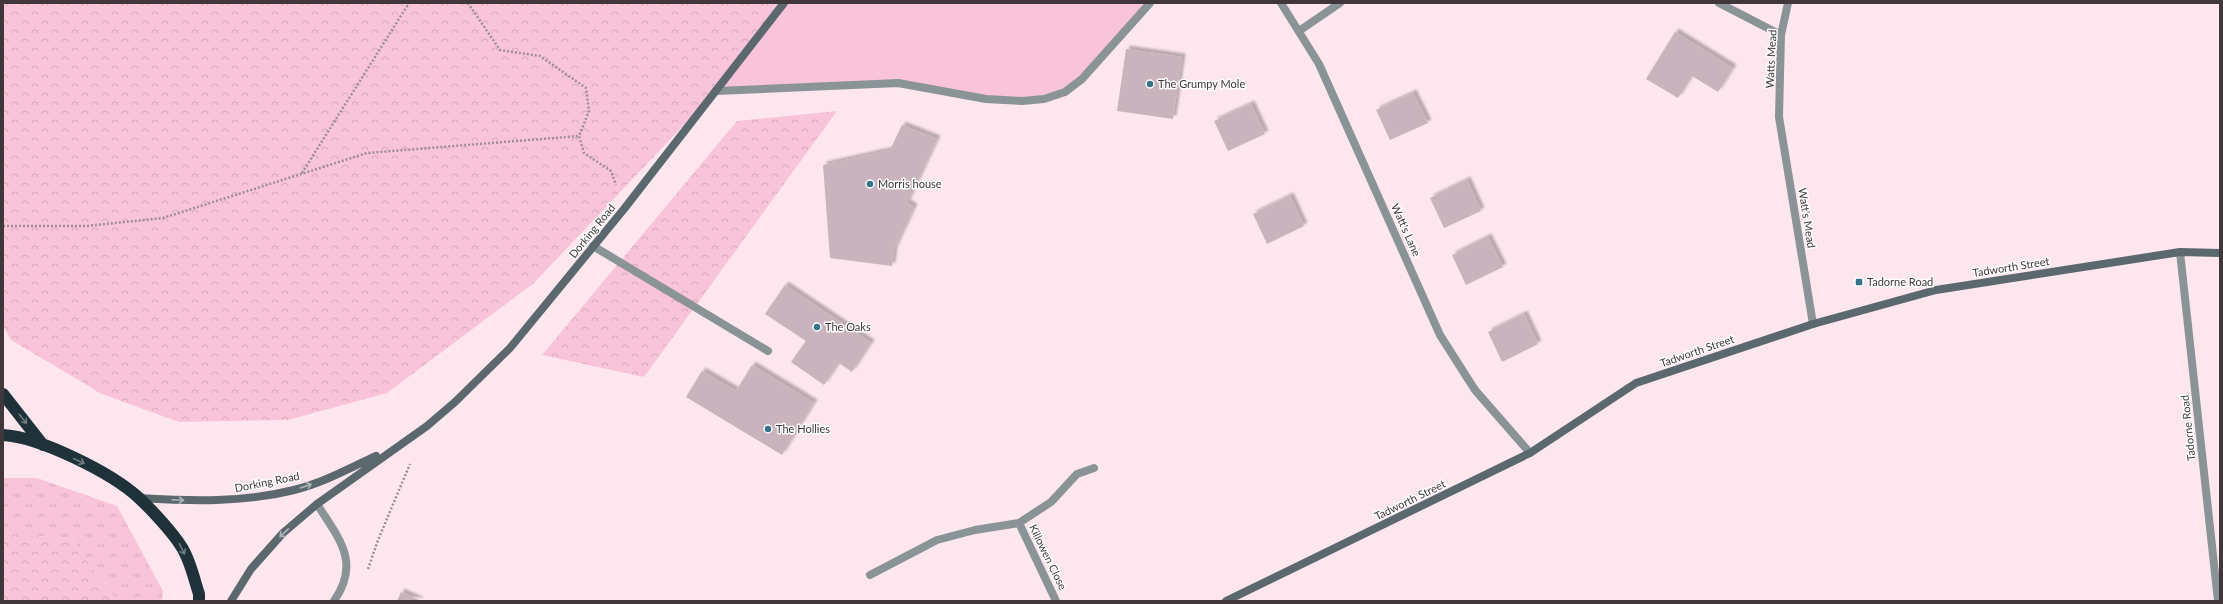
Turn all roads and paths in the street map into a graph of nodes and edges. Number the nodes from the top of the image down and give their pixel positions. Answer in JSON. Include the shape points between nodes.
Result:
{"nodes":[{"id":1,"x":409,"y":3,"type":"edge"},
{"id":2,"x":468,"y":3,"type":"edge"},
{"id":3,"x":784,"y":3,"type":"edge"},
{"id":4,"x":1150,"y":3,"type":"edge"},
{"id":5,"x":1281,"y":3,"type":"edge"},
{"id":6,"x":1340,"y":3,"type":"edge"},
{"id":7,"x":1718,"y":3,"type":"edge"},
{"id":8,"x":1788,"y":3,"type":"edge"},
{"id":9,"x":1299,"y":32,"type":"junction"},
{"id":10,"x":1782,"y":35,"type":"junction"},
{"id":11,"x":716,"y":91,"type":"junction"},
{"id":12,"x":1779,"y":117,"type":"joint"},
{"id":13,"x":579,"y":136,"type":"junction"},
{"id":14,"x":301,"y":173,"type":"junction"},
{"id":15,"x":624,"y":208,"type":"junction"},
{"id":16,"x":3,"y":226,"type":"edge"},
{"id":17,"x":593,"y":246,"type":"junction"},
{"id":18,"x":2180,"y":252,"type":"junction"},
{"id":19,"x":2220,"y":253,"type":"edge"},
{"id":20,"x":1813,"y":324,"type":"junction"},
{"id":21,"x":768,"y":351,"type":"dead end"},
{"id":22,"x":3,"y":394,"type":"edge"},
{"id":23,"x":3,"y":435,"type":"edge"},
{"id":24,"x":43,"y":445,"type":"junction"},
{"id":25,"x":392,"y":449,"type":"junction"},
{"id":26,"x":1530,"y":453,"type":"junction"},
{"id":27,"x":412,"y":461,"type":"dead end"},
{"id":28,"x":1094,"y":468,"type":"dead end"},
{"id":29,"x":139,"y":498,"type":"junction"},
{"id":30,"x":317,"y":504,"type":"junction"},
{"id":31,"x":1019,"y":523,"type":"junction"},
{"id":32,"x":367,"y":573,"type":"dead end"},
{"id":33,"x":870,"y":575,"type":"dead end"},
{"id":34,"x":200,"y":601,"type":"edge"},
{"id":35,"x":231,"y":601,"type":"edge"},
{"id":36,"x":334,"y":601,"type":"edge"},
{"id":37,"x":1056,"y":601,"type":"edge"},
{"id":38,"x":1226,"y":601,"type":"edge"},
{"id":39,"x":2218,"y":601,"type":"edge"}],
"edges":[{"from":1,"to":14,"type":"path"},
{"from":2,"to":13,"type":"path","via":[[500,50],[540,56],[586,88],[589,111]]},
{"from":3,"to":11,"type":"main road","name":"Dorking Road"},
{"from":4,"to":11,"type":"street","via":[[1082,79],[1065,92],[1044,99],[986,99],[898,83]]},
{"from":5,"to":9,"type":"street","name":"Watt's Lane"},
{"from":6,"to":9,"type":"street"},
{"from":7,"to":10,"type":"street"},
{"from":8,"to":10,"type":"street","name":"Watts Mead"},
{"from":9,"to":26,"type":"street","name":"Watt's Lane","via":[[1319,64],[1440,335],[1475,390]]},
{"from":10,"to":12,"type":"street","name":"Watts Mead"},
{"from":11,"to":15,"type":"main road","name":"Dorking Road"},
{"from":12,"to":20,"type":"street","name":"Watt's Mead"},
{"from":13,"to":14,"type":"path","via":[[367,152]]},
{"from":13,"to":15,"type":"path","via":[[584,153],[611,171]]},
{"from":14,"to":16,"type":"path","via":[[164,218],[86,226]]},
{"from":15,"to":17,"type":"main road","name":"Dorking Road"},
{"from":17,"to":21,"type":"street"},
{"from":17,"to":25,"type":"main road","name":"Dorking Road","via":[[510,348],[427,426]]},
{"from":18,"to":19,"type":"main road","name":"Tadworth Street"},
{"from":18,"to":20,"type":"main road","name":"Tadworth Street","via":[[1936,290]]},
{"from":18,"to":39,"type":"street","name":"Tadorne Road"},
{"from":20,"to":26,"type":"main road","name":"Tadworth Street","via":[[1636,383]]},
{"from":22,"to":24,"type":"highway","one_way":true},
{"from":23,"to":24,"type":"highway"},
{"from":24,"to":29,"type":"highway","one_way":true,"via":[[113,479]]},
{"from":29,"to":25,"type":"main road","name":"Dorking Road","one_way":true,"via":[[229,500],[295,490]]},
{"from":25,"to":30,"type":"main road","name":"Dorking Road"},
{"from":26,"to":38,"type":"main road","name":"Tadworth Street"},
{"from":27,"to":32,"type":"path","via":[[378,540]]},
{"from":28,"to":31,"type":"street","via":[[1077,474],[1051,502]]},
{"from":29,"to":34,"type":"highway","one_way":true,"via":[[182,546]]},
{"from":30,"to":35,"type":"main road","name":"Dorking Road","one_way":true,"via":[[283,533],[251,569]]},
{"from":30,"to":36,"type":"street","via":[[345,548],[348,571],[341,591]]},
{"from":31,"to":33,"type":"street","via":[[975,530],[937,540]]},
{"from":31,"to":37,"type":"street","name":"Killowen Close"}]}
